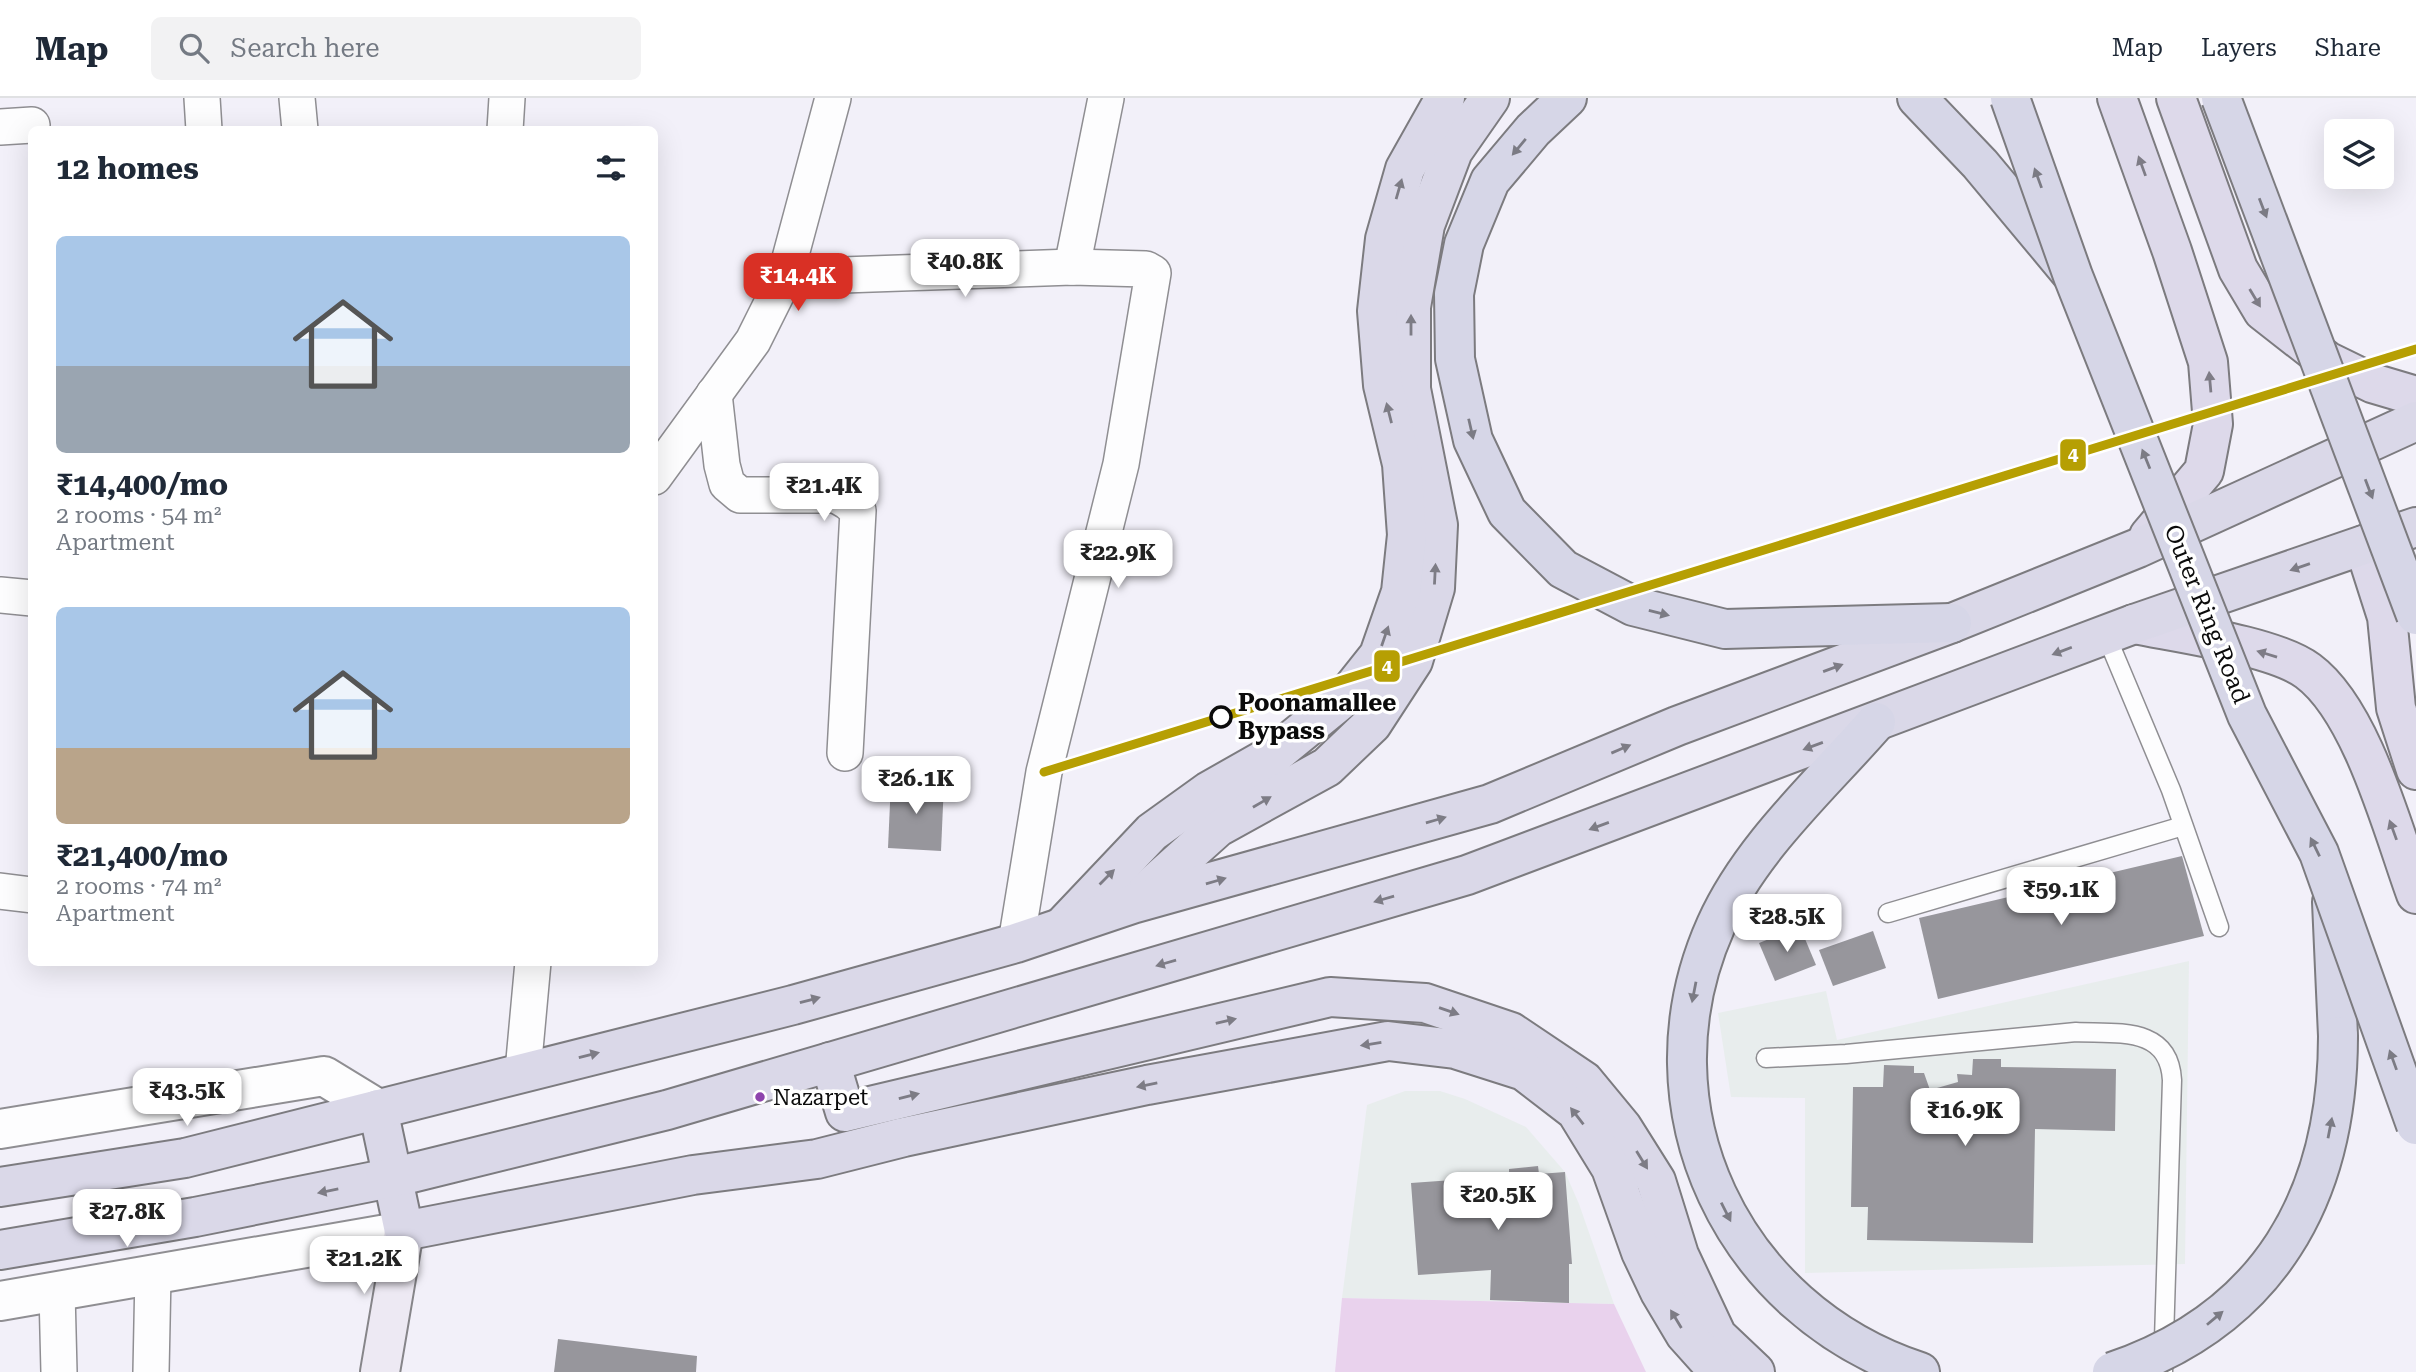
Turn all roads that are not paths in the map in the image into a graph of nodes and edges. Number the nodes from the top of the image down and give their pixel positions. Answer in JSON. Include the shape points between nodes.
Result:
{"nodes":[{"id":1,"x":202,"y":98,"type":"edge"},
{"id":2,"x":297,"y":98,"type":"edge"},
{"id":3,"x":507,"y":98,"type":"edge"},
{"id":4,"x":833,"y":98,"type":"edge"},
{"id":5,"x":1106,"y":98,"type":"edge"},
{"id":6,"x":1446,"y":98,"type":"edge"},
{"id":7,"x":1490,"y":98,"type":"edge"},
{"id":8,"x":1567,"y":98,"type":"edge"},
{"id":9,"x":1917,"y":98,"type":"edge"},
{"id":10,"x":2010,"y":98,"type":"edge"},
{"id":11,"x":2117,"y":98,"type":"edge"},
{"id":12,"x":2176,"y":98,"type":"edge"},
{"id":13,"x":2221,"y":98,"type":"edge"},
{"id":14,"x":2238,"y":98,"type":"edge"},
{"id":15,"x":204,"y":126,"type":"edge"},
{"id":16,"x":300,"y":126,"type":"edge"},
{"id":17,"x":505,"y":126,"type":"edge"},
{"id":18,"x":2243,"y":154,"type":"junction"},
{"id":19,"x":1072,"y":267,"type":"junction"},
{"id":20,"x":2073,"y":276,"type":"junction"},
{"id":21,"x":785,"y":277,"type":"junction"},
{"id":22,"x":714,"y":394,"type":"junction"},
{"id":23,"x":2416,"y":396,"type":"edge"},
{"id":24,"x":2416,"y":421,"type":"edge"},
{"id":25,"x":664,"y":446,"type":"edge"},
{"id":26,"x":658,"y":465,"type":"edge"},
{"id":27,"x":2416,"y":527,"type":"edge"},
{"id":28,"x":2364,"y":545,"type":"junction"},
{"id":29,"x":2138,"y":548,"type":"junction"},
{"id":30,"x":0,"y":595,"type":"edge"},
{"id":31,"x":28,"y":598,"type":"edge"},
{"id":32,"x":2416,"y":615,"type":"edge"},
{"id":33,"x":1952,"y":623,"type":"junction"},
{"id":34,"x":2120,"y":629,"type":"junction"},
{"id":35,"x":1876,"y":722,"type":"junction"},
{"id":36,"x":845,"y":753,"type":"dead end"},
{"id":37,"x":2416,"y":770,"type":"edge"},
{"id":38,"x":2183,"y":826,"type":"junction"},
{"id":39,"x":2331,"y":887,"type":"junction"},
{"id":40,"x":0,"y":891,"type":"edge"},
{"id":41,"x":28,"y":894,"type":"edge"},
{"id":42,"x":2416,"y":894,"type":"edge"},
{"id":43,"x":1132,"y":904,"type":"junction"},
{"id":44,"x":1888,"y":913,"type":"dead end"},
{"id":45,"x":2218,"y":926,"type":"dead end"},
{"id":46,"x":1061,"y":928,"type":"junction"},
{"id":47,"x":1016,"y":943,"type":"junction"},
{"id":48,"x":533,"y":966,"type":"edge"},
{"id":49,"x":1766,"y":1058,"type":"dead end"},
{"id":50,"x":830,"y":1062,"type":"junction"},
{"id":51,"x":523,"y":1071,"type":"junction"},
{"id":52,"x":377,"y":1109,"type":"junction"},
{"id":53,"x":2416,"y":1125,"type":"edge"},
{"id":54,"x":0,"y":1129,"type":"edge"},
{"id":55,"x":395,"y":1177,"type":"junction"},
{"id":56,"x":0,"y":1188,"type":"edge"},
{"id":57,"x":404,"y":1231,"type":"junction"},
{"id":58,"x":0,"y":1250,"type":"edge"},
{"id":59,"x":153,"y":1274,"type":"junction"},
{"id":60,"x":57,"y":1292,"type":"junction"},
{"id":61,"x":0,"y":1301,"type":"edge"},
{"id":62,"x":59,"y":1372,"type":"edge"},
{"id":63,"x":151,"y":1372,"type":"edge"},
{"id":64,"x":380,"y":1372,"type":"edge"},
{"id":65,"x":1719,"y":1372,"type":"edge"},
{"id":66,"x":1755,"y":1372,"type":"edge"},
{"id":67,"x":1920,"y":1372,"type":"edge"},
{"id":68,"x":2112,"y":1372,"type":"edge"},
{"id":69,"x":2163,"y":1372,"type":"edge"}],
"edges":[{"from":1,"to":15,"type":"street"},
{"from":2,"to":16,"type":"street"},
{"from":3,"to":17,"type":"street"},
{"from":4,"to":21,"type":"street"},
{"from":5,"to":19,"type":"street"},
{"from":46,"to":6,"type":"highway","one_way":true,"via":[[1152,832],[1209,791],[1276,753],[1348,694],[1379,655],[1401,592],[1407,536],[1402,464],[1383,385],[1377,311],[1385,239],[1405,169]]},
{"from":43,"to":7,"type":"highway","one_way":true,"via":[[1218,827],[1327,767],[1372,724],[1413,661],[1435,588],[1438,525],[1411,390],[1411,307],[1425,225],[1453,151]]},
{"from":8,"to":33,"type":"highway","one_way":true,"via":[[1490,181],[1464,244],[1454,294],[1455,359],[1473,440],[1507,512],[1563,569],[1633,606],[1725,629]]},
{"from":9,"to":20,"type":"highway","via":[[1980,164]]},
{"from":20,"to":10,"type":"highway","name":"Outer Ring Road","one_way":true,"bridge":true},
{"from":29,"to":11,"type":"main road","one_way":true,"via":[[2204,471],[2213,424],[2208,362]]},
{"from":12,"to":23,"type":"main road","one_way":true,"via":[[2238,269],[2263,311],[2327,361],[2372,383]]},
{"from":13,"to":18,"type":"highway","bridge":true},
{"from":14,"to":18,"type":"highway"},
{"from":18,"to":32,"type":"highway","one_way":true,"bridge":true},
{"from":19,"to":21,"type":"street"},
{"from":19,"to":47,"type":"street","via":[[1146,269],[1153,273],[1154,282],[1121,464],[1044,772]]},
{"from":39,"to":20,"type":"highway","name":"Outer Ring Road","one_way":true,"bridge":true,"via":[[2319,853],[2247,715]]},
{"from":21,"to":22,"type":"street","via":[[753,341]]},
{"from":22,"to":25,"type":"street"},
{"from":22,"to":36,"type":"street","via":[[722,465],[727,484],[740,495],[835,495],[858,511]]},
{"from":24,"to":29,"type":"highway"},
{"from":25,"to":26,"type":"street"},
{"from":27,"to":28,"type":"highway"},
{"from":28,"to":34,"type":"highway","one_way":true},
{"from":28,"to":37,"type":"main road","via":[[2387,617],[2396,708]]},
{"from":29,"to":33,"type":"highway"},
{"from":30,"to":31,"type":"street"},
{"from":43,"to":33,"type":"highway","one_way":true,"via":[[1490,804],[1677,726]]},
{"from":34,"to":35,"type":"highway","one_way":true},
{"from":34,"to":38,"type":"lane"},
{"from":42,"to":34,"type":"main road","one_way":true,"via":[[2361,744],[2329,690],[2307,670],[2269,653]]},
{"from":35,"to":50,"type":"highway","one_way":true,"via":[[1467,875]]},
{"from":35,"to":67,"type":"highway","one_way":true,"via":[[1768,844],[1717,922],[1690,1014],[1689,1093],[1694,1127],[1717,1195],[1733,1227],[1784,1292],[1848,1341],[1882,1360]]},
{"from":38,"to":44,"type":"lane"},
{"from":38,"to":45,"type":"lane"},
{"from":53,"to":39,"type":"highway","name":"Outer Ring Road","one_way":true,"bridge":true},
{"from":68,"to":39,"type":"highway","one_way":true,"bridge":true,"via":[[2174,1346],[2223,1312],[2269,1265],[2308,1201],[2323,1163],[2337,1087]]},
{"from":40,"to":41,"type":"street"},
{"from":43,"to":46,"type":"highway"},
{"from":46,"to":47,"type":"highway"},
{"from":51,"to":47,"type":"highway","one_way":true,"via":[[793,1005]]},
{"from":48,"to":51,"type":"street"},
{"from":49,"to":69,"type":"lane","via":[[1846,1055],[2076,1032],[2155,1041],[2171,1064],[2172,1080]]},
{"from":50,"to":55,"type":"highway","via":[[667,1110]]},
{"from":50,"to":66,"type":"highway","one_way":true,"via":[[845,1111],[1330,997],[1425,1003],[1511,1032],[1584,1081],[1656,1181],[1679,1255],[1717,1336]]},
{"from":51,"to":52,"type":"highway"},
{"from":52,"to":54,"type":"street","via":[[324,1076]]},
{"from":52,"to":55,"type":"highway"},
{"from":52,"to":56,"type":"highway","via":[[185,1158]]},
{"from":55,"to":57,"type":"highway"},
{"from":55,"to":58,"type":"highway","one_way":true},
{"from":57,"to":59,"type":"street"},
{"from":57,"to":64,"type":"main road"},
{"from":65,"to":57,"type":"highway","one_way":true,"via":[[1685,1334],[1660,1292],[1611,1168],[1576,1111],[1524,1071],[1455,1049],[1388,1041],[1147,1085],[817,1159],[693,1175]]},
{"from":59,"to":60,"type":"street"},
{"from":59,"to":63,"type":"street"},
{"from":60,"to":61,"type":"street"},
{"from":60,"to":62,"type":"street"}]}
